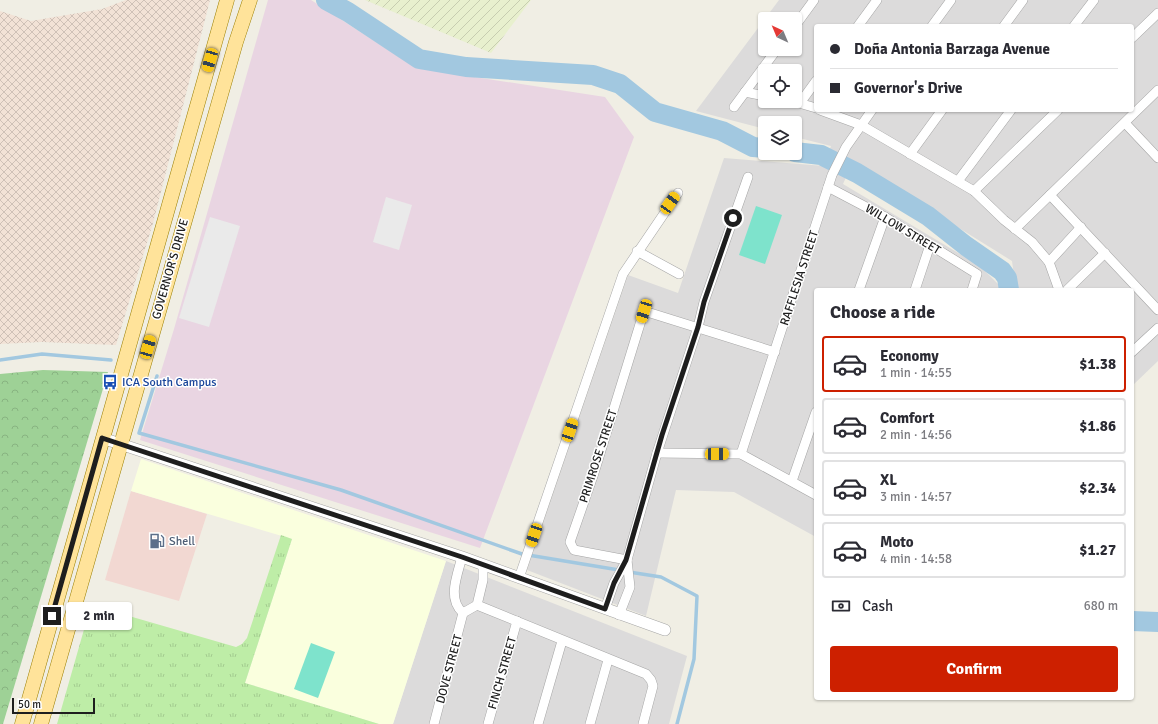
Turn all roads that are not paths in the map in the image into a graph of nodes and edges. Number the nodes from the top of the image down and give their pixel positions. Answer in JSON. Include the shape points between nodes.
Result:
{"nodes":[{"id":1,"x":227,"y":0,"type":"edge"},
{"id":2,"x":250,"y":0,"type":"edge"},
{"id":3,"x":814,"y":0,"type":"edge"},
{"id":4,"x":877,"y":0,"type":"edge"},
{"id":5,"x":951,"y":0,"type":"edge"},
{"id":6,"x":1023,"y":0,"type":"edge"},
{"id":7,"x":1094,"y":0,"type":"edge"},
{"id":8,"x":1158,"y":13,"type":"edge"},
{"id":9,"x":802,"y":16,"type":"edge"},
{"id":10,"x":859,"y":24,"type":"edge"},
{"id":11,"x":933,"y":24,"type":"edge"},
{"id":12,"x":1005,"y":24,"type":"edge"},
{"id":13,"x":1076,"y":24,"type":"edge"},
{"id":14,"x":1134,"y":36,"type":"edge"},
{"id":15,"x":772,"y":56,"type":"edge"},
{"id":16,"x":814,"y":83,"type":"edge"},
{"id":17,"x":1158,"y":90,"type":"edge"},
{"id":18,"x":745,"y":92,"type":"junction"},
{"id":19,"x":758,"y":95,"type":"edge"},
{"id":20,"x":802,"y":96,"type":"edge"},
{"id":21,"x":802,"y":104,"type":"edge"},
{"id":22,"x":734,"y":106,"type":"dead end"},
{"id":23,"x":814,"y":107,"type":"edge"},
{"id":24,"x":825,"y":112,"type":"edge"},
{"id":25,"x":871,"y":112,"type":"edge"},
{"id":26,"x":941,"y":112,"type":"edge"},
{"id":27,"x":1010,"y":112,"type":"edge"},
{"id":28,"x":1056,"y":112,"type":"edge"},
{"id":29,"x":1125,"y":123,"type":"junction"},
{"id":30,"x":861,"y":125,"type":"junction"},
{"id":31,"x":910,"y":154,"type":"junction"},
{"id":32,"x":1157,"y":155,"type":"edge"},
{"id":33,"x":748,"y":177,"type":"dead end"},
{"id":34,"x":958,"y":181,"type":"junction"},
{"id":35,"x":828,"y":187,"type":"junction"},
{"id":36,"x":974,"y":191,"type":"junction"},
{"id":37,"x":678,"y":192,"type":"dead end"},
{"id":38,"x":1050,"y":194,"type":"junction"},
{"id":39,"x":885,"y":217,"type":"junction"},
{"id":40,"x":1081,"y":227,"type":"junction"},
{"id":41,"x":1015,"y":229,"type":"junction"},
{"id":42,"x":930,"y":245,"type":"junction"},
{"id":43,"x":637,"y":251,"type":"junction"},
{"id":44,"x":1105,"y":253,"type":"junction"},
{"id":45,"x":1049,"y":262,"type":"junction"},
{"id":46,"x":679,"y":274,"type":"dead end"},
{"id":47,"x":860,"y":288,"type":"edge"},
{"id":48,"x":915,"y":288,"type":"edge"},
{"id":49,"x":973,"y":288,"type":"edge"},
{"id":50,"x":1058,"y":288,"type":"edge"},
{"id":51,"x":1069,"y":288,"type":"edge"},
{"id":52,"x":1133,"y":288,"type":"edge"},
{"id":53,"x":1135,"y":291,"type":"edge"},
{"id":54,"x":1158,"y":310,"type":"edge"},
{"id":55,"x":698,"y":327,"type":"junction"},
{"id":56,"x":1158,"y":328,"type":"edge"},
{"id":57,"x":1134,"y":350,"type":"edge"},
{"id":58,"x":775,"y":352,"type":"junction"},
{"id":59,"x":814,"y":418,"type":"edge"},
{"id":60,"x":102,"y":438,"type":"junction"},
{"id":61,"x":121,"y":444,"type":"junction"},
{"id":62,"x":656,"y":453,"type":"junction"},
{"id":63,"x":741,"y":454,"type":"junction"},
{"id":64,"x":792,"y":481,"type":"junction"},
{"id":65,"x":814,"y":494,"type":"edge"},
{"id":66,"x":462,"y":557,"type":"junction"},
{"id":67,"x":626,"y":560,"type":"junction"},
{"id":68,"x":483,"y":565,"type":"junction"},
{"id":69,"x":519,"y":578,"type":"junction"},
{"id":70,"x":477,"y":605,"type":"junction"},
{"id":71,"x":605,"y":609,"type":"junction"},
{"id":72,"x":463,"y":613,"type":"junction"},
{"id":73,"x":620,"y":614,"type":"junction"},
{"id":74,"x":517,"y":621,"type":"junction"},
{"id":75,"x":665,"y":630,"type":"dead end"},
{"id":76,"x":562,"y":641,"type":"junction"},
{"id":77,"x":608,"y":660,"type":"junction"},
{"id":78,"x":22,"y":724,"type":"edge"},
{"id":79,"x":41,"y":724,"type":"edge"},
{"id":80,"x":434,"y":724,"type":"edge"},
{"id":81,"x":488,"y":724,"type":"edge"},
{"id":82,"x":538,"y":724,"type":"edge"},
{"id":83,"x":590,"y":724,"type":"edge"},
{"id":84,"x":642,"y":724,"type":"edge"}],
"edges":[{"from":1,"to":60,"type":"main road","name":"GOVERNOR'S DRIVE"},
{"from":2,"to":61,"type":"main road","name":"GOVERNOR'S DRIVE"},
{"from":3,"to":9,"type":"street"},
{"from":4,"to":10,"type":"street"},
{"from":5,"to":11,"type":"street"},
{"from":6,"to":12,"type":"street"},
{"from":7,"to":13,"type":"street"},
{"from":8,"to":14,"type":"street"},
{"from":15,"to":18,"type":"street"},
{"from":16,"to":20,"type":"street"},
{"from":17,"to":29,"type":"street"},
{"from":18,"to":19,"type":"street"},
{"from":18,"to":22,"type":"street"},
{"from":21,"to":23,"type":"street"},
{"from":24,"to":30,"type":"street"},
{"from":25,"to":30,"type":"street","name":"RAFFLESIA STREET"},
{"from":26,"to":31,"type":"street"},
{"from":27,"to":34,"type":"street"},
{"from":28,"to":36,"type":"street"},
{"from":29,"to":32,"type":"street"},
{"from":29,"to":38,"type":"street"},
{"from":30,"to":31,"type":"street"},
{"from":30,"to":35,"type":"street","name":"RAFFLESIA STREET","via":[[846,147]]},
{"from":31,"to":34,"type":"street"},
{"from":33,"to":55,"type":"street","via":[[704,302]]},
{"from":34,"to":36,"type":"street"},
{"from":35,"to":39,"type":"street","name":"WILLOW STREET"},
{"from":35,"to":58,"type":"street","name":"RAFFLESIA STREET"},
{"from":36,"to":41,"type":"street"},
{"from":37,"to":43,"type":"street"},
{"from":38,"to":40,"type":"street"},
{"from":38,"to":41,"type":"street"},
{"from":39,"to":42,"type":"street","name":"WILLOW STREET"},
{"from":39,"to":47,"type":"street"},
{"from":40,"to":44,"type":"street"},
{"from":40,"to":45,"type":"street"},
{"from":41,"to":45,"type":"street","via":[[1032,242]]},
{"from":42,"to":48,"type":"street"},
{"from":42,"to":49,"type":"street","name":"WILLOW STREET","via":[[977,274]]},
{"from":43,"to":46,"type":"street"},
{"from":43,"to":69,"type":"street","via":[[621,280]]},
{"from":44,"to":51,"type":"street"},
{"from":44,"to":52,"type":"street"},
{"from":45,"to":50,"type":"street"},
{"from":53,"to":54,"type":"street"},
{"from":55,"to":58,"type":"street"},
{"from":55,"to":62,"type":"street"},
{"from":55,"to":67,"type":"street","name":"PRIMROSE STREET","via":[[644,311],[570,542],[574,550]]},
{"from":56,"to":57,"type":"street"},
{"from":58,"to":63,"type":"street","name":"RAFFLESIA STREET"},
{"from":59,"to":64,"type":"street"},
{"from":60,"to":61,"type":"street"},
{"from":60,"to":78,"type":"main road","name":"GOVERNOR'S DRIVE"},
{"from":61,"to":66,"type":"street"},
{"from":61,"to":79,"type":"main road","name":"GOVERNOR'S DRIVE"},
{"from":62,"to":63,"type":"street"},
{"from":62,"to":67,"type":"street"},
{"from":63,"to":64,"type":"street"},
{"from":64,"to":65,"type":"street"},
{"from":66,"to":68,"type":"street"},
{"from":66,"to":72,"type":"street","via":[[454,589],[454,603]]},
{"from":67,"to":71,"type":"street"},
{"from":67,"to":73,"type":"street","via":[[630,586]]},
{"from":68,"to":69,"type":"street"},
{"from":68,"to":70,"type":"street","via":[[483,580]]},
{"from":69,"to":71,"type":"street"},
{"from":70,"to":72,"type":"street"},
{"from":70,"to":74,"type":"street"},
{"from":71,"to":73,"type":"street"},
{"from":72,"to":80,"type":"street","name":"DOVE STREET"},
{"from":73,"to":75,"type":"street"},
{"from":74,"to":76,"type":"street"},
{"from":74,"to":81,"type":"street","name":"FINCH STREET"},
{"from":76,"to":77,"type":"street"},
{"from":76,"to":82,"type":"street"},
{"from":77,"to":83,"type":"street"},
{"from":77,"to":84,"type":"street","via":[[646,674],[651,680],[653,686]]}]}
